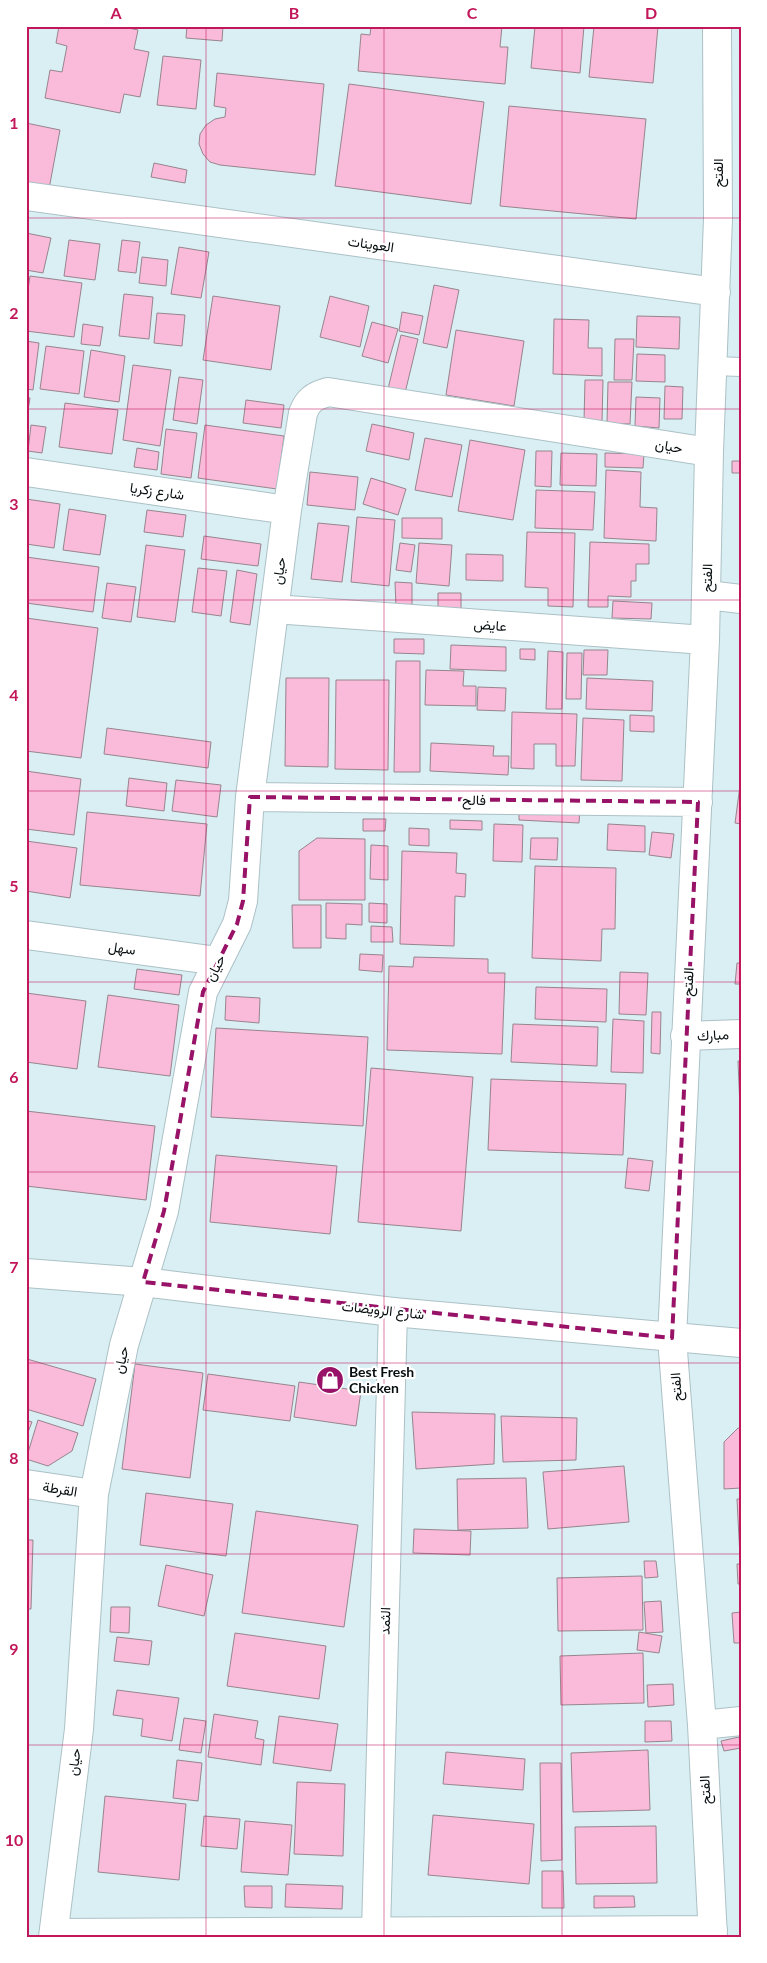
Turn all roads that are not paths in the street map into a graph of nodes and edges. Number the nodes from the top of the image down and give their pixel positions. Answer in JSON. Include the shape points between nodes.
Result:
{"nodes":[{"id":1,"x":717,"y":26,"type":"edge"},
{"id":2,"x":26,"y":196,"type":"edge"},
{"id":3,"x":730,"y":219,"type":"edge"},
{"id":4,"x":716,"y":292,"type":"junction"},
{"id":5,"x":728,"y":367,"type":"edge"},
{"id":6,"x":709,"y":452,"type":"junction"},
{"id":7,"x":26,"y":472,"type":"edge"},
{"id":8,"x":287,"y":510,"type":"junction"},
{"id":9,"x":707,"y":595,"type":"junction"},
{"id":10,"x":741,"y":599,"type":"edge"},
{"id":11,"x":274,"y":609,"type":"junction"},
{"id":12,"x":706,"y":640,"type":"junction"},
{"id":13,"x":250,"y":797,"type":"junction"},
{"id":14,"x":698,"y":802,"type":"junction"},
{"id":15,"x":26,"y":935,"type":"edge"},
{"id":16,"x":218,"y":961,"type":"junction"},
{"id":17,"x":741,"y":1034,"type":"edge"},
{"id":18,"x":685,"y":1036,"type":"junction"},
{"id":19,"x":26,"y":1273,"type":"edge"},
{"id":20,"x":143,"y":1282,"type":"junction"},
{"id":21,"x":393,"y":1312,"type":"junction"},
{"id":22,"x":672,"y":1338,"type":"junction"},
{"id":23,"x":741,"y":1344,"type":"edge"},
{"id":24,"x":26,"y":1484,"type":"edge"},
{"id":25,"x":94,"y":1494,"type":"junction"},
{"id":26,"x":741,"y":1721,"type":"edge"},
{"id":27,"x":702,"y":1725,"type":"junction"},
{"id":28,"x":376,"y":1930,"type":"junction"},
{"id":29,"x":713,"y":1933,"type":"edge"},
{"id":30,"x":54,"y":1935,"type":"edge"}],
"edges":[{"from":1,"to":3,"type":"street","name":"الفتح"},
{"from":2,"to":4,"type":"street","name":"العوينات"},
{"from":3,"to":4,"type":"street","name":"الفتح"},
{"from":4,"to":5,"type":"street","name":"الفتح"},
{"from":5,"to":6,"type":"street","name":"الفتح"},
{"from":6,"to":8,"type":"street","name":"حيان","via":[[328,392],[312,399],[302,413]]},
{"from":6,"to":9,"type":"street","name":"الفتح"},
{"from":7,"to":8,"type":"street","name":"شارع زكريا"},
{"from":8,"to":11,"type":"street","name":"حيان"},
{"from":9,"to":10,"type":"street"},
{"from":9,"to":12,"type":"street","name":"الفتح"},
{"from":11,"to":12,"type":"street","name":"عايض"},
{"from":11,"to":13,"type":"street","name":"حيان"},
{"from":12,"to":14,"type":"street","name":"الفتح"},
{"from":13,"to":14,"type":"street","name":"فالح"},
{"from":13,"to":16,"type":"street","name":"حيان","via":[[243,901],[237,924]]},
{"from":14,"to":18,"type":"street","name":"الفتح"},
{"from":15,"to":16,"type":"street","name":"سهل"},
{"from":16,"to":20,"type":"street","name":"حيان","via":[[199,1009],[164,1211]]},
{"from":17,"to":18,"type":"street","name":"مبارك"},
{"from":18,"to":22,"type":"street","name":"الفتح"},
{"from":19,"to":20,"type":"street","name":"شارع الرويضات"},
{"from":20,"to":21,"type":"street","name":"شارع الرويضات"},
{"from":20,"to":25,"type":"street","name":"حيان","via":[[124,1345]]},
{"from":21,"to":22,"type":"street","name":"شارع الرويضات"},
{"from":21,"to":28,"type":"street","name":"الثمد"},
{"from":22,"to":23,"type":"street","name":"شارع الرويضات"},
{"from":22,"to":27,"type":"street","name":"الفتح"},
{"from":24,"to":25,"type":"street","name":"القرطة"},
{"from":25,"to":30,"type":"street","name":"حيان","via":[[78,1728]]},
{"from":26,"to":27,"type":"street"},
{"from":27,"to":29,"type":"street","name":"الفتح"},
{"from":28,"to":29,"type":"street"},
{"from":28,"to":30,"type":"street"}]}
